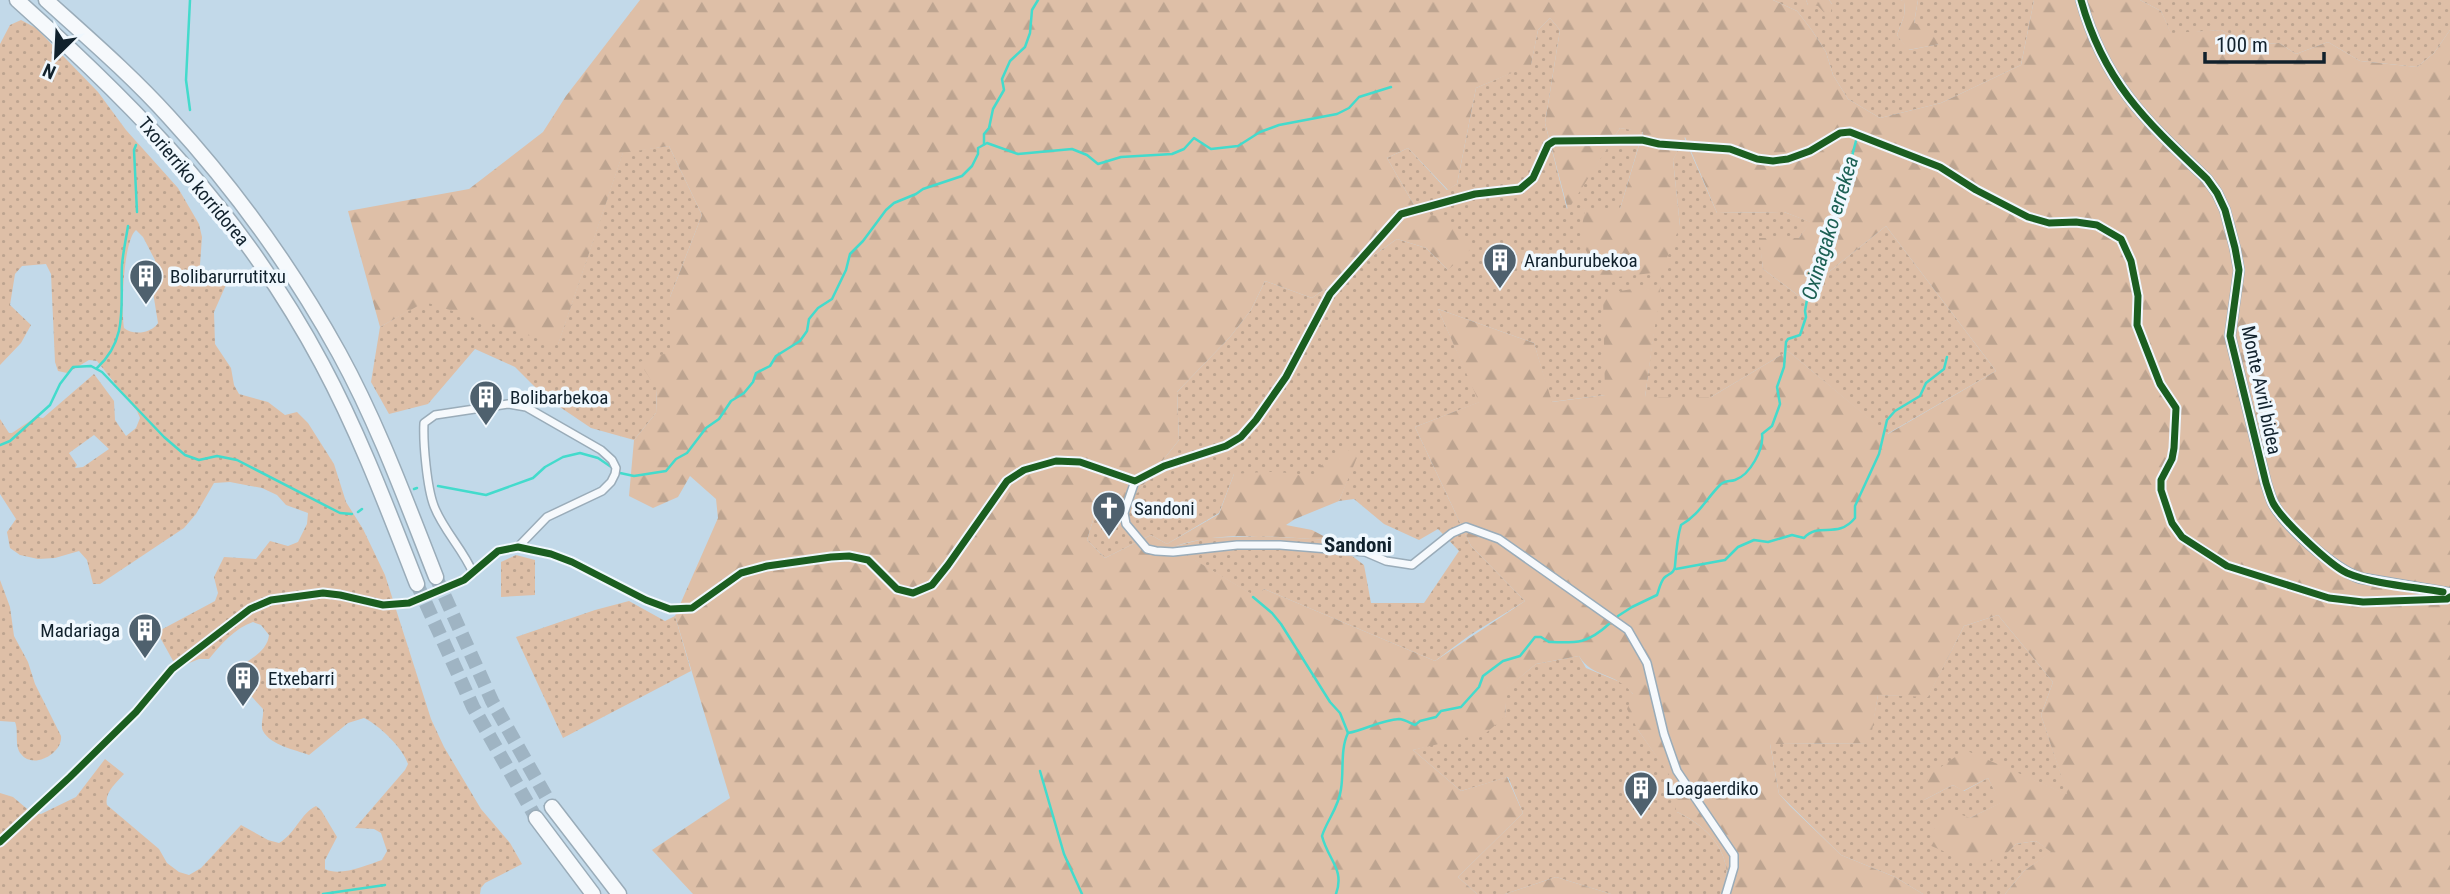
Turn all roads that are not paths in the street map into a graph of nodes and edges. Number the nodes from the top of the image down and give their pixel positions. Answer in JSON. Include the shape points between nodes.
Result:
{"nodes":[{"id":1,"x":17,"y":0,"type":"edge"},
{"id":2,"x":46,"y":0,"type":"edge"},
{"id":3,"x":2081,"y":0,"type":"edge"},
{"id":4,"x":1135,"y":481,"type":"junction"},
{"id":5,"x":518,"y":548,"type":"junction"},
{"id":6,"x":473,"y":573,"type":"junction"},
{"id":7,"x":436,"y":577,"type":"tunnel mouth"},
{"id":8,"x":417,"y":584,"type":"tunnel mouth"},
{"id":9,"x":2450,"y":595,"type":"edge"},
{"id":10,"x":552,"y":807,"type":"tunnel mouth"},
{"id":11,"x":536,"y":818,"type":"tunnel mouth"},
{"id":12,"x":0,"y":842,"type":"edge"},
{"id":13,"x":593,"y":894,"type":"edge"},
{"id":14,"x":619,"y":894,"type":"edge"},
{"id":15,"x":1726,"y":894,"type":"edge"}],
"edges":[{"from":1,"to":8,"type":"highway","name":"Txorierriko korridorea","via":[[154,129],[263,267],[338,396]]},
{"from":2,"to":7,"type":"highway","name":"Txorierriko korridorea","via":[[168,116],[222,178],[279,256],[356,387]]},
{"from":3,"to":9,"type":"street","name":"Monte Avril bidea","via":[[2099,50],[2129,101],[2207,179],[2225,210],[2239,270],[2230,336],[2273,503],[2346,573]]},
{"from":4,"to":5,"type":"street","via":[[1080,462],[1056,461],[1024,470],[1007,481],[932,584],[913,593],[897,589],[868,561],[831,557],[741,573],[692,608],[670,609],[572,562]]},
{"from":4,"to":9,"type":"street","via":[[1241,437],[1286,377],[1330,294],[1401,214],[1475,194],[1520,189],[1533,178],[1554,141],[1642,140],[1730,149],[1773,160],[1810,151],[1850,132],[1940,167],[2028,217],[2049,223],[2097,225],[2121,239],[2138,296],[2137,325],[2160,384],[2176,408],[2172,459],[2161,489],[2172,523],[2182,537],[2227,565],[2329,598],[2447,599]]},
{"from":4,"to":15,"type":"street","via":[[1124,513],[1126,524],[1147,549],[1156,551],[1280,545],[1364,552],[1412,565],[1466,527],[1499,539],[1544,569],[1628,630],[1647,663],[1677,771],[1734,855]]},
{"from":5,"to":6,"type":"street","via":[[498,551]]},
{"from":5,"to":6,"type":"street","via":[[547,517],[602,491],[616,471],[612,460],[526,407],[508,404],[435,415],[424,424],[423,437],[434,507]]},
{"from":6,"to":12,"type":"street","via":[[409,603],[394,605],[323,593],[271,600],[250,609],[172,669],[136,712]]},
{"from":10,"to":14,"type":"highway"},
{"from":11,"to":13,"type":"highway"}]}
